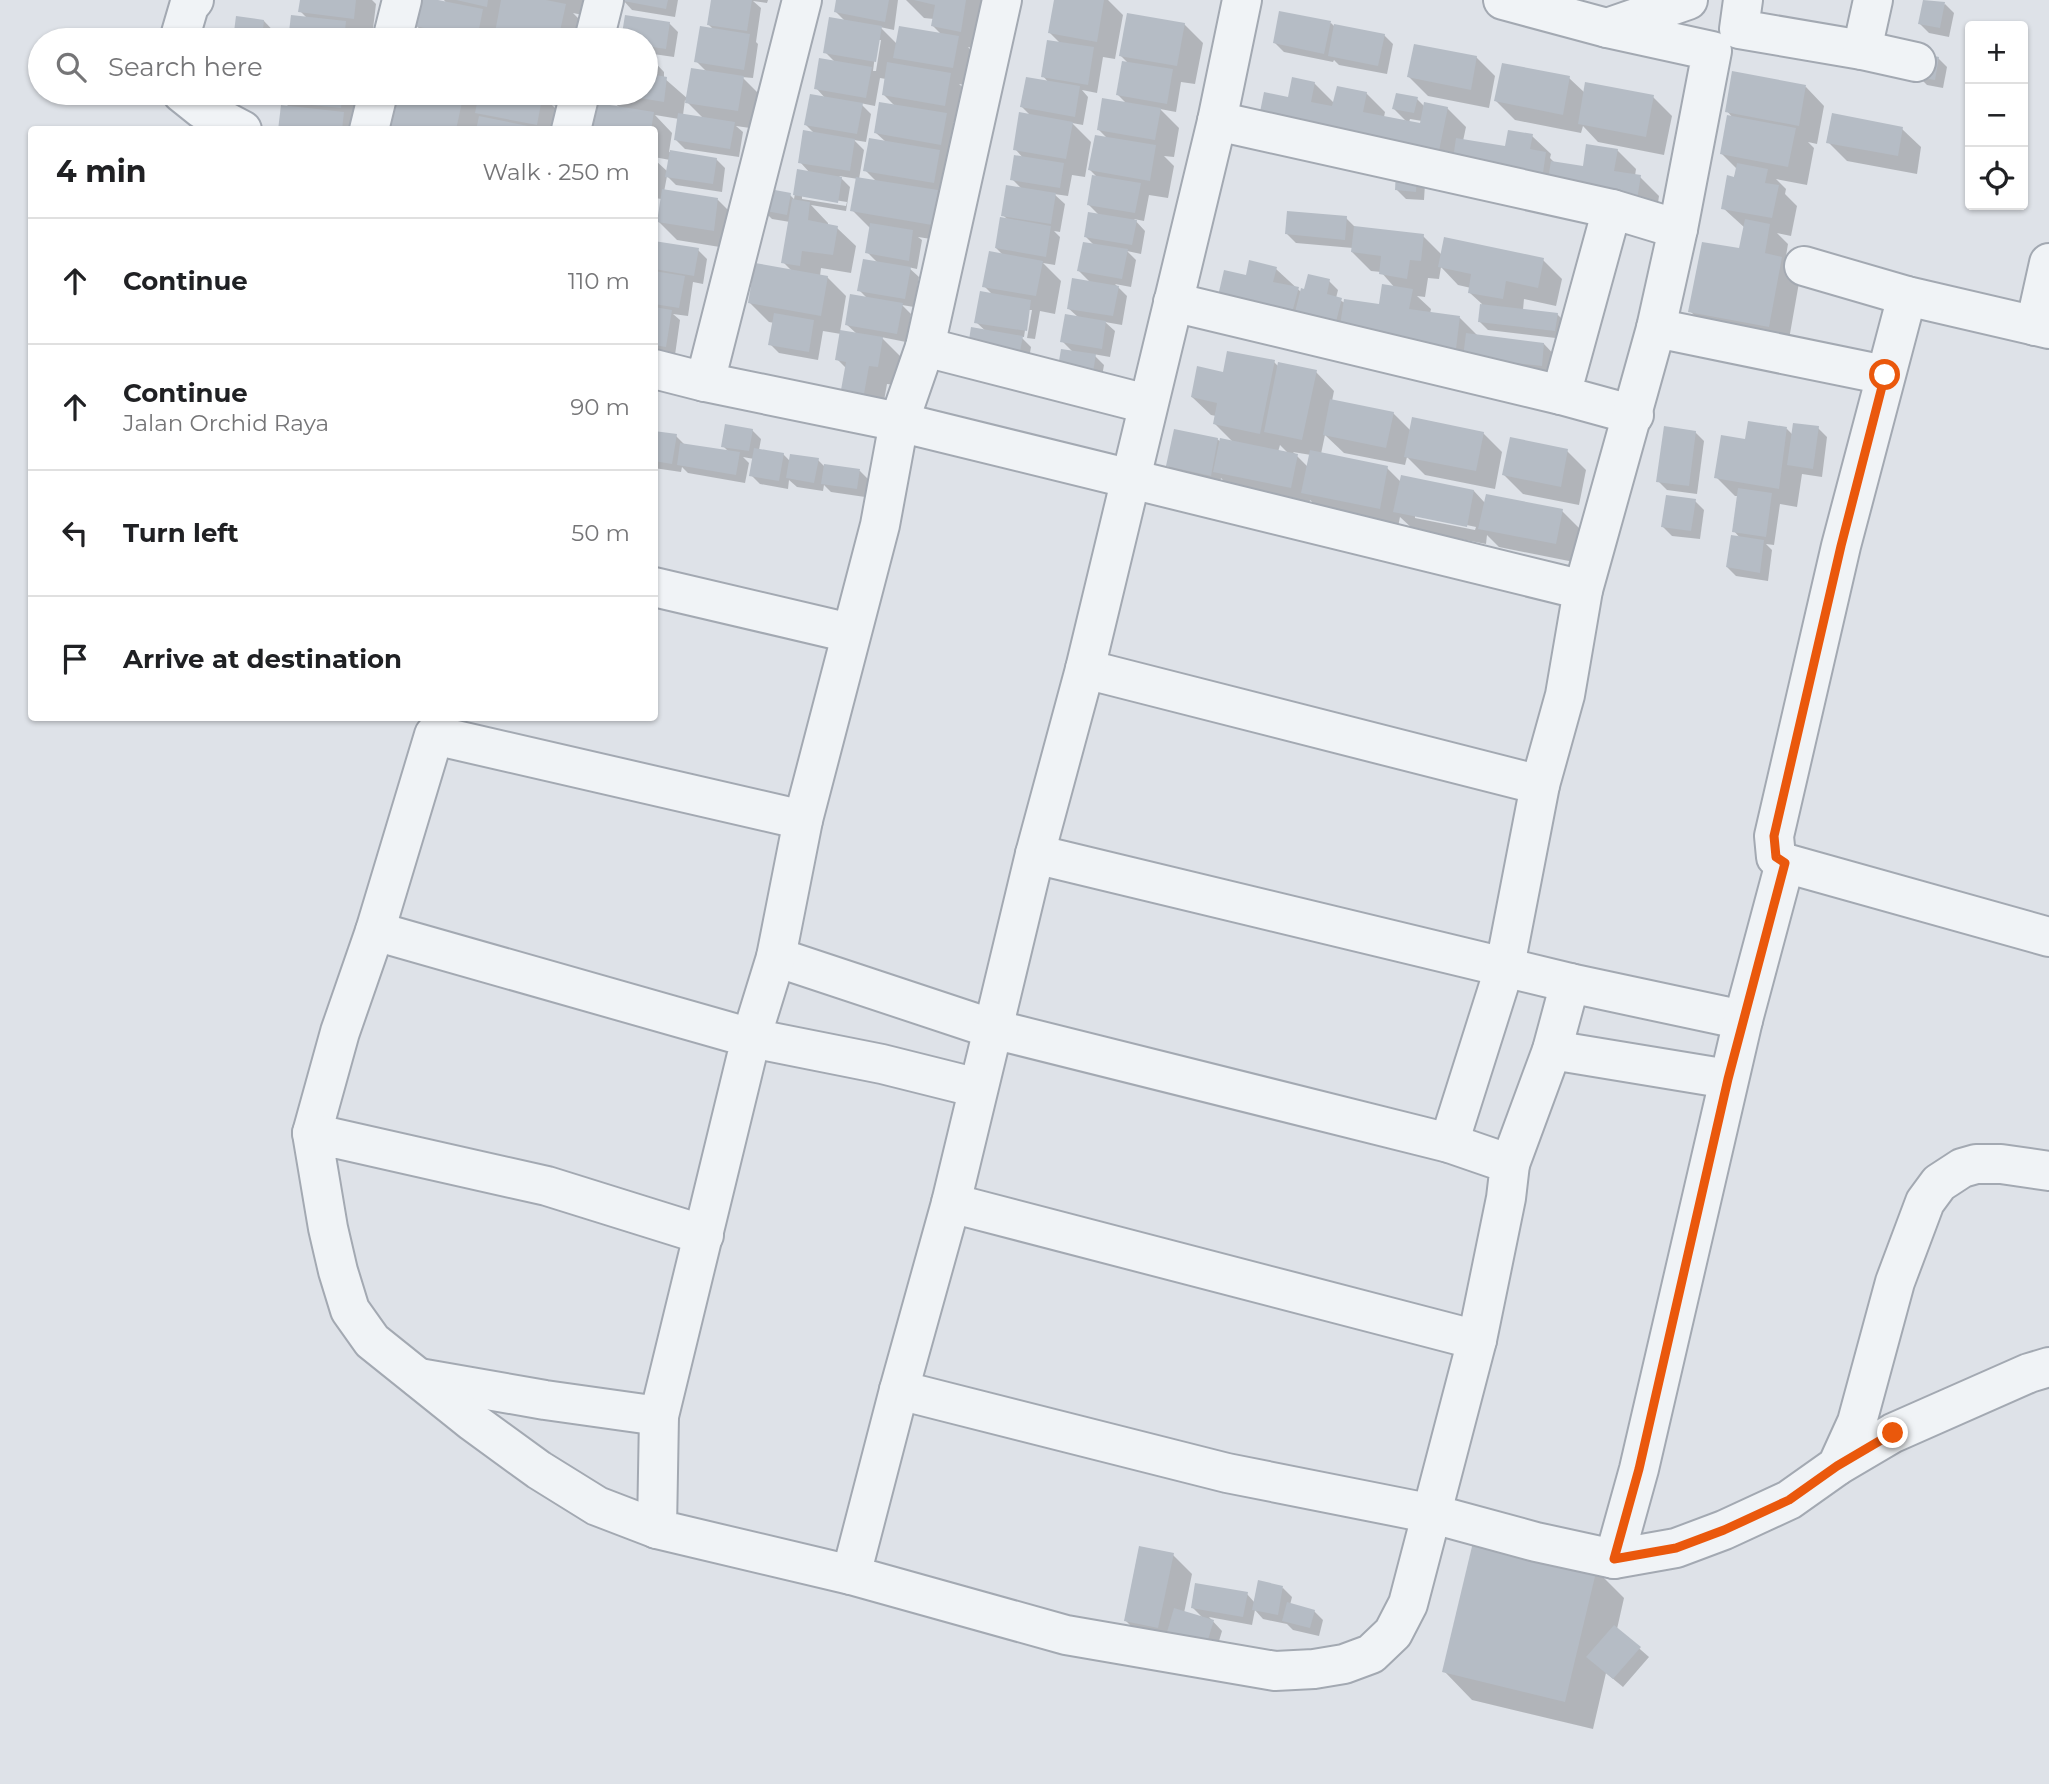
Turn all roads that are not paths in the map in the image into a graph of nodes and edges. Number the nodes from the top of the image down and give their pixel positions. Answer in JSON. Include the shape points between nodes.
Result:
{"nodes":[{"id":1,"x":194,"y":0,"type":"edge"},
{"id":2,"x":402,"y":0,"type":"edge"},
{"id":3,"x":604,"y":0,"type":"edge"},
{"id":4,"x":802,"y":0,"type":"edge"},
{"id":5,"x":1002,"y":0,"type":"edge"},
{"id":6,"x":1242,"y":0,"type":"edge"},
{"id":7,"x":1503,"y":0,"type":"edge"},
{"id":8,"x":1688,"y":0,"type":"edge"},
{"id":9,"x":1874,"y":0,"type":"edge"},
{"id":10,"x":1731,"y":27,"type":"edge"},
{"id":11,"x":183,"y":28,"type":"edge"},
{"id":12,"x":395,"y":28,"type":"edge"},
{"id":13,"x":597,"y":28,"type":"edge"},
{"id":14,"x":1607,"y":29,"type":"junction"},
{"id":15,"x":1862,"y":50,"type":"junction"},
{"id":16,"x":1916,"y":62,"type":"dead end"},
{"id":17,"x":197,"y":105,"type":"edge"},
{"id":18,"x":375,"y":105,"type":"edge"},
{"id":19,"x":577,"y":105,"type":"edge"},
{"id":20,"x":1217,"y":121,"type":"junction"},
{"id":21,"x":234,"y":126,"type":"edge"},
{"id":22,"x":370,"y":126,"type":"edge"},
{"id":23,"x":572,"y":126,"type":"edge"},
{"id":24,"x":1612,"y":209,"type":"junction"},
{"id":25,"x":1678,"y":229,"type":"junction"},
{"id":26,"x":2049,"y":262,"type":"edge"},
{"id":27,"x":1804,"y":265,"type":"dead end"},
{"id":28,"x":1907,"y":296,"type":"junction"},
{"id":29,"x":1173,"y":302,"type":"junction"},
{"id":30,"x":1656,"y":328,"type":"junction"},
{"id":31,"x":2042,"y":328,"type":"edge"},
{"id":32,"x":925,"y":347,"type":"junction"},
{"id":33,"x":658,"y":370,"type":"edge"},
{"id":34,"x":1885,"y":375,"type":"junction"},
{"id":35,"x":705,"y":382,"type":"junction"},
{"id":36,"x":1561,"y":395,"type":"junction"},
{"id":37,"x":1147,"y":404,"type":"junction"},
{"id":38,"x":1634,"y":415,"type":"junction"},
{"id":39,"x":899,"y":422,"type":"junction"},
{"id":40,"x":1129,"y":479,"type":"junction"},
{"id":41,"x":658,"y":588,"type":"edge"},
{"id":42,"x":1583,"y":590,"type":"junction"},
{"id":43,"x":850,"y":633,"type":"junction"},
{"id":44,"x":1085,"y":669,"type":"junction"},
{"id":45,"x":437,"y":726,"type":"edge"},
{"id":46,"x":1540,"y":785,"type":"junction"},
{"id":47,"x":803,"y":820,"type":"junction"},
{"id":48,"x":1035,"y":854,"type":"junction"},
{"id":49,"x":1785,"y":863,"type":"junction"},
{"id":50,"x":375,"y":931,"type":"junction"},
{"id":51,"x":2049,"y":937,"type":"edge"},
{"id":52,"x":776,"y":957,"type":"junction"},
{"id":53,"x":1505,"y":966,"type":"junction"},
{"id":54,"x":1570,"y":983,"type":"junction"},
{"id":55,"x":1743,"y":1020,"type":"junction"},
{"id":56,"x":993,"y":1029,"type":"junction"},
{"id":57,"x":751,"y":1038,"type":"junction"},
{"id":58,"x":1552,"y":1050,"type":"junction"},
{"id":59,"x":1728,"y":1079,"type":"junction"},
{"id":60,"x":978,"y":1088,"type":"junction"},
{"id":61,"x":312,"y":1133,"type":"junction"},
{"id":62,"x":1449,"y":1143,"type":"junction"},
{"id":63,"x":1510,"y":1164,"type":"junction"},
{"id":64,"x":2049,"y":1171,"type":"edge"},
{"id":65,"x":951,"y":1203,"type":"junction"},
{"id":66,"x":704,"y":1235,"type":"junction"},
{"id":67,"x":1477,"y":1340,"type":"junction"},
{"id":68,"x":2049,"y":1367,"type":"edge"},
{"id":69,"x":414,"y":1377,"type":"junction"},
{"id":70,"x":899,"y":1390,"type":"junction"},
{"id":71,"x":659,"y":1416,"type":"junction"},
{"id":72,"x":1837,"y":1466,"type":"junction"},
{"id":73,"x":1433,"y":1514,"type":"junction"},
{"id":74,"x":657,"y":1529,"type":"junction"},
{"id":75,"x":1614,"y":1559,"type":"junction"},
{"id":76,"x":850,"y":1575,"type":"junction"}],
"edges":[{"from":1,"to":11,"type":"street"},
{"from":2,"to":12,"type":"street"},
{"from":3,"to":13,"type":"street"},
{"from":4,"to":35,"type":"street"},
{"from":5,"to":32,"type":"street"},
{"from":6,"to":20,"type":"street"},
{"from":7,"to":14,"type":"street"},
{"from":8,"to":14,"type":"street"},
{"from":9,"to":15,"type":"street"},
{"from":10,"to":14,"type":"street"},
{"from":10,"to":15,"type":"street"},
{"from":10,"to":25,"type":"street"},
{"from":15,"to":16,"type":"street"},
{"from":17,"to":21,"type":"street"},
{"from":18,"to":22,"type":"street"},
{"from":19,"to":23,"type":"street"},
{"from":20,"to":24,"type":"street"},
{"from":20,"to":29,"type":"street"},
{"from":24,"to":25,"type":"street"},
{"from":24,"to":36,"type":"street"},
{"from":25,"to":30,"type":"street"},
{"from":26,"to":31,"type":"street"},
{"from":27,"to":28,"type":"street"},
{"from":28,"to":31,"type":"street"},
{"from":28,"to":34,"type":"street"},
{"from":29,"to":36,"type":"street"},
{"from":29,"to":37,"type":"street"},
{"from":30,"to":34,"type":"street"},
{"from":30,"to":38,"type":"street"},
{"from":32,"to":37,"type":"street"},
{"from":32,"to":39,"type":"street"},
{"from":33,"to":35,"type":"street"},
{"from":34,"to":49,"type":"street","via":[[1774,836],[1776,857]]},
{"from":35,"to":39,"type":"street"},
{"from":36,"to":38,"type":"street"},
{"from":37,"to":40,"type":"street"},
{"from":38,"to":42,"type":"street"},
{"from":39,"to":40,"type":"street"},
{"from":39,"to":43,"type":"street","via":[[880,525]]},
{"from":40,"to":42,"type":"street"},
{"from":40,"to":44,"type":"street"},
{"from":41,"to":43,"type":"street"},
{"from":42,"to":46,"type":"street","via":[[1565,695]]},
{"from":43,"to":47,"type":"street"},
{"from":44,"to":46,"type":"street"},
{"from":44,"to":48,"type":"street"},
{"from":45,"to":47,"type":"street"},
{"from":45,"to":50,"type":"street"},
{"from":46,"to":53,"type":"street"},
{"from":47,"to":52,"type":"street"},
{"from":48,"to":53,"type":"street"},
{"from":48,"to":56,"type":"street"},
{"from":49,"to":51,"type":"street"},
{"from":49,"to":55,"type":"street"},
{"from":50,"to":57,"type":"street"},
{"from":50,"to":61,"type":"street"},
{"from":52,"to":56,"type":"street"},
{"from":52,"to":57,"type":"street"},
{"from":53,"to":54,"type":"street"},
{"from":53,"to":62,"type":"street"},
{"from":54,"to":55,"type":"street"},
{"from":54,"to":58,"type":"street"},
{"from":55,"to":59,"type":"street"},
{"from":56,"to":60,"type":"street"},
{"from":56,"to":62,"type":"street"},
{"from":57,"to":60,"type":"street"},
{"from":57,"to":66,"type":"street"},
{"from":58,"to":59,"type":"street"},
{"from":58,"to":63,"type":"street"},
{"from":59,"to":75,"type":"street","via":[[1639,1469]]},
{"from":60,"to":65,"type":"street"},
{"from":61,"to":66,"type":"street","via":[[547,1186]]},
{"from":61,"to":69,"type":"street","via":[[328,1228],[350,1310],[372,1341]]},
{"from":62,"to":63,"type":"street"},
{"from":63,"to":67,"type":"street"},
{"from":64,"to":72,"type":"street","via":[[1976,1164],[1939,1183],[1925,1202],[1895,1282],[1857,1422]]},
{"from":65,"to":67,"type":"street"},
{"from":65,"to":70,"type":"street"},
{"from":66,"to":71,"type":"street"},
{"from":67,"to":73,"type":"street"},
{"from":68,"to":72,"type":"street","via":[[1893,1433]]},
{"from":69,"to":71,"type":"street"},
{"from":69,"to":74,"type":"street","via":[[539,1470],[597,1506]]},
{"from":70,"to":73,"type":"street","via":[[1227,1473]]},
{"from":70,"to":76,"type":"street"},
{"from":71,"to":74,"type":"street"},
{"from":72,"to":75,"type":"street","via":[[1789,1500],[1724,1530],[1676,1548]]},
{"from":73,"to":75,"type":"street"},
{"from":73,"to":76,"type":"street","via":[[1408,1604],[1393,1633],[1371,1654],[1314,1669],[1275,1671],[1066,1635]]},
{"from":74,"to":76,"type":"street"}]}
